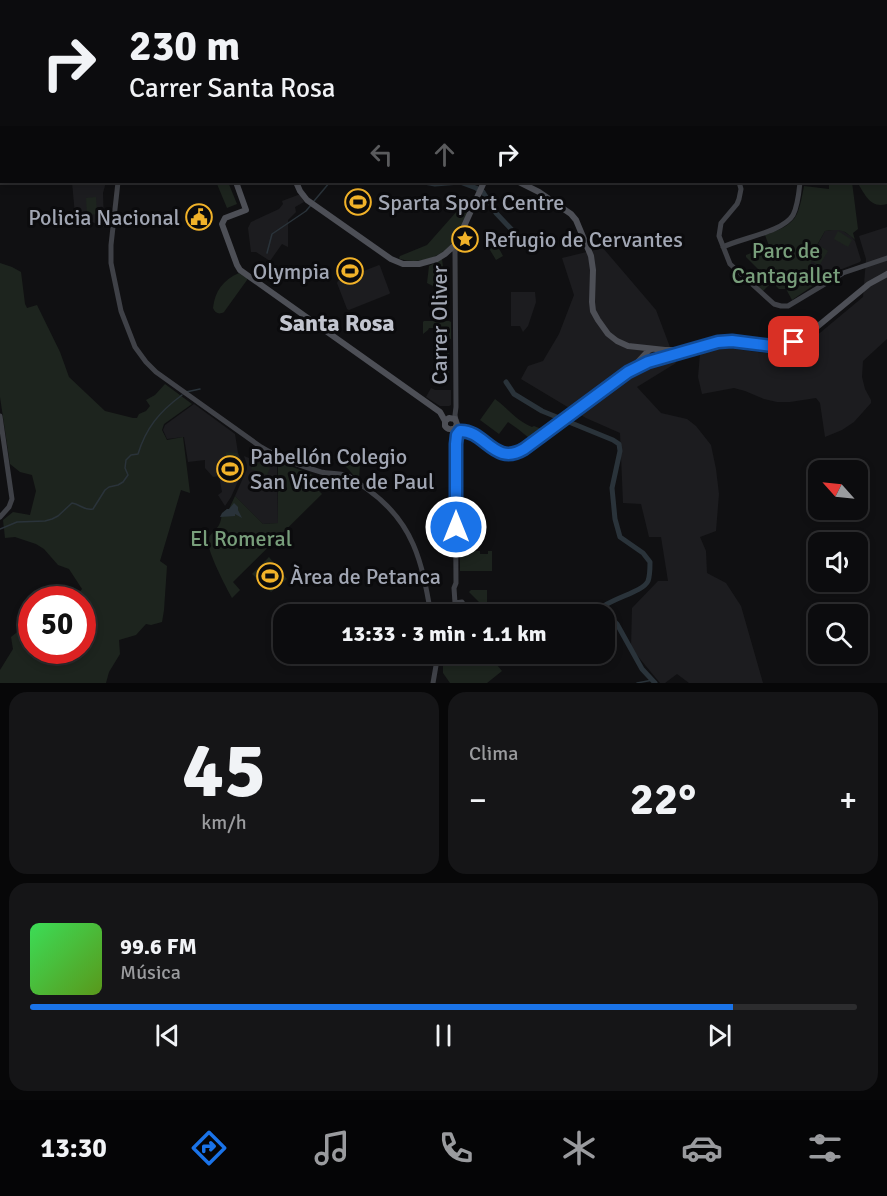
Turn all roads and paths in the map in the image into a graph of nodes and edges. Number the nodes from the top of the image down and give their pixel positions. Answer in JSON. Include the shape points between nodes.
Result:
{"nodes":[{"id":1,"x":118,"y":183,"type":"edge"},
{"id":2,"x":236,"y":183,"type":"edge"},
{"id":3,"x":296,"y":183,"type":"edge"},
{"id":4,"x":484,"y":183,"type":"edge"},
{"id":5,"x":521,"y":183,"type":"edge"},
{"id":6,"x":739,"y":183,"type":"edge"},
{"id":7,"x":800,"y":183,"type":"edge"},
{"id":8,"x":723,"y":247,"type":"junction"},
{"id":9,"x":452,"y":248,"type":"junction"},
{"id":10,"x":887,"y":258,"type":"edge"},
{"id":11,"x":887,"y":274,"type":"edge"},
{"id":12,"x":650,"y":350,"type":"junction"},
{"id":13,"x":664,"y":354,"type":"junction"},
{"id":14,"x":654,"y":360,"type":"junction"},
{"id":15,"x":628,"y":372,"type":"junction"},
{"id":16,"x":0,"y":416,"type":"edge"},
{"id":17,"x":452,"y":420,"type":"junction"},
{"id":18,"x":452,"y":429,"type":"junction"},
{"id":19,"x":472,"y":435,"type":"junction"},
{"id":20,"x":456,"y":444,"type":"junction"},
{"id":21,"x":0,"y":517,"type":"edge"},
{"id":22,"x":458,"y":602,"type":"junction"},
{"id":23,"x":429,"y":604,"type":"edge"},
{"id":24,"x":456,"y":604,"type":"edge"},
{"id":25,"x":462,"y":604,"type":"edge"},
{"id":26,"x":436,"y":664,"type":"edge"},
{"id":27,"x":433,"y":683,"type":"edge"}],
"edges":[{"from":1,"to":23,"type":"street","via":[[110,254],[126,326],[146,362],[267,450],[318,471],[347,476],[382,500],[416,549]]},
{"from":2,"to":17,"type":"main road","via":[[246,210],[223,219],[222,224],[239,269]]},
{"from":3,"to":9,"type":"main road","via":[[307,200],[391,259],[415,265],[443,256]]},
{"from":4,"to":9,"type":"main road"},
{"from":5,"to":12,"type":"main road","via":[[574,218],[591,256],[592,306],[603,328],[620,343]]},
{"from":6,"to":8,"type":"street","via":[[738,202],[720,225]]},
{"from":7,"to":8,"type":"street","via":[[795,211],[787,222]]},
{"from":8,"to":10,"type":"street","via":[[730,264],[768,300],[788,306],[843,273]]},
{"from":9,"to":17,"type":"street","name":"Carrer Oliver"},
{"from":11,"to":13,"type":"main road","via":[[792,343],[765,346],[723,341]]},
{"from":12,"to":13,"type":"main road"},
{"from":12,"to":14,"type":"main road","via":[[648,357]]},
{"from":12,"to":15,"type":"main road"},
{"from":13,"to":14,"type":"main road"},
{"from":14,"to":15,"type":"main road"},
{"from":15,"to":19,"type":"main road","via":[[521,452],[503,454]]},
{"from":16,"to":21,"type":"street","via":[[12,500]]},
{"from":17,"to":18,"type":"main road","via":[[457,424]]},
{"from":17,"to":18,"type":"main road","via":[[445,426]]},
{"from":17,"to":19,"type":"main road"},
{"from":18,"to":19,"type":"main road","via":[[463,428]]},
{"from":18,"to":20,"type":"street"},
{"from":19,"to":20,"type":"street","via":[[460,431]]},
{"from":20,"to":22,"type":"street","via":[[454,588]]},
{"from":22,"to":24,"type":"street"},
{"from":22,"to":25,"type":"street"},
{"from":26,"to":27,"type":"street"}]}
